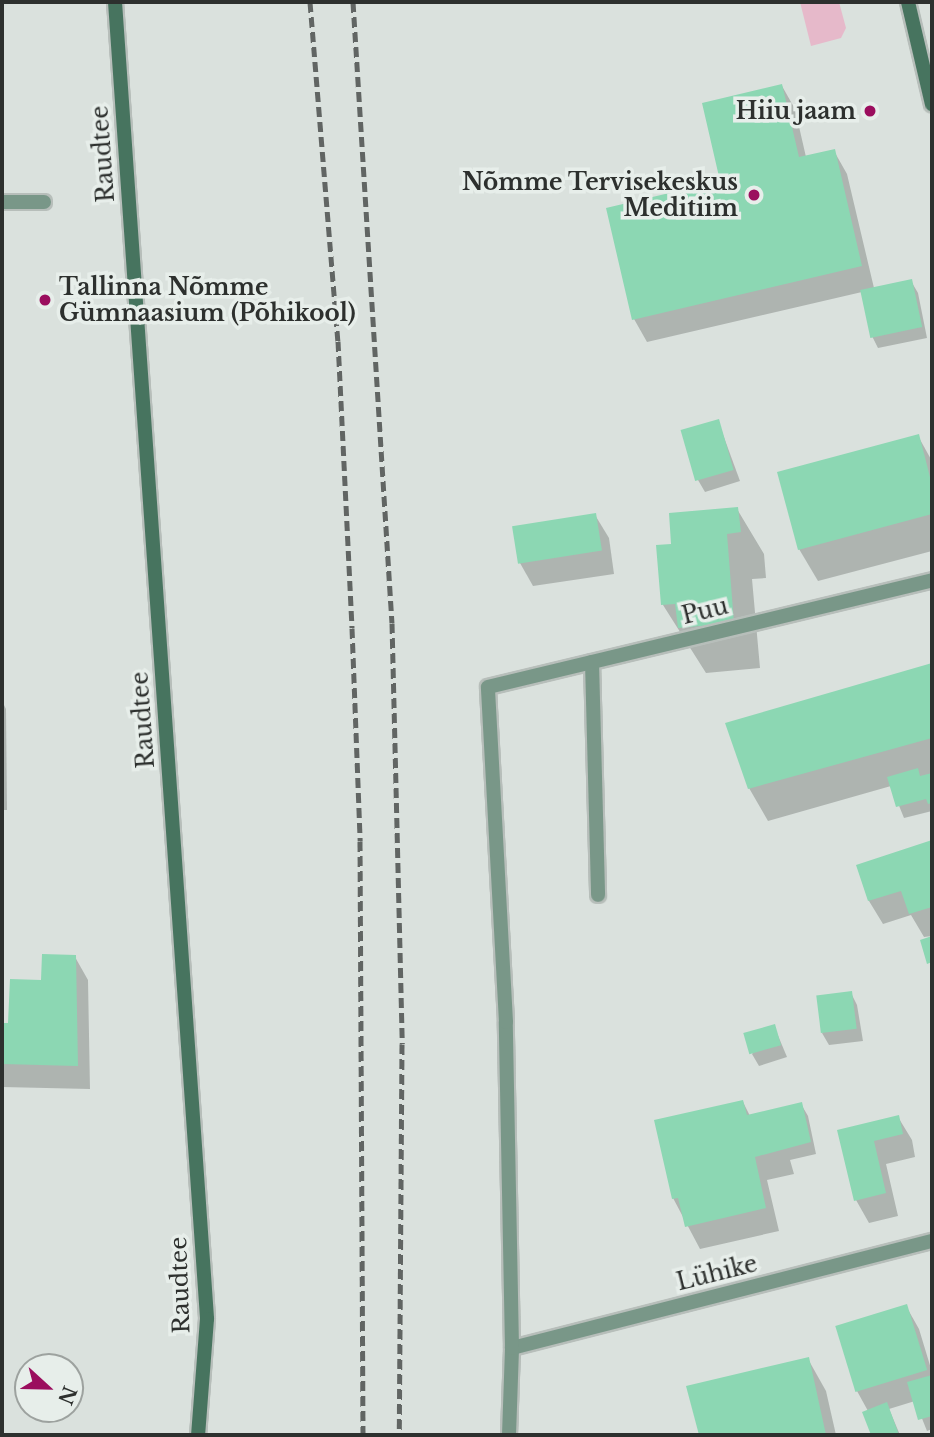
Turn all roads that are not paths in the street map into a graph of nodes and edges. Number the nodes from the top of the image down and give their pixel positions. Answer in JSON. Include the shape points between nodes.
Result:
{"nodes":[{"id":1,"x":115,"y":2,"type":"edge"},
{"id":2,"x":908,"y":2,"type":"edge"},
{"id":3,"x":932,"y":104,"type":"edge"},
{"id":4,"x":2,"y":202,"type":"edge"},
{"id":5,"x":44,"y":202,"type":"dead end"},
{"id":6,"x":932,"y":580,"type":"edge"},
{"id":7,"x":592,"y":662,"type":"junction"},
{"id":8,"x":598,"y":895,"type":"dead end"},
{"id":9,"x":932,"y":1241,"type":"edge"},
{"id":10,"x":512,"y":1348,"type":"junction"},
{"id":11,"x":198,"y":1435,"type":"edge"},
{"id":12,"x":509,"y":1435,"type":"edge"}],
"edges":[{"from":1,"to":11,"type":"street","name":"Raudtee","via":[[207,1319]]},
{"from":2,"to":3,"type":"street"},
{"from":4,"to":5,"type":"street"},
{"from":6,"to":7,"type":"street","name":"Puu"},
{"from":7,"to":8,"type":"street"},
{"from":7,"to":10,"type":"street","name":"Puu","via":[[488,687],[506,1022]]},
{"from":9,"to":10,"type":"street","name":"Lühike"},
{"from":10,"to":12,"type":"street"}]}
